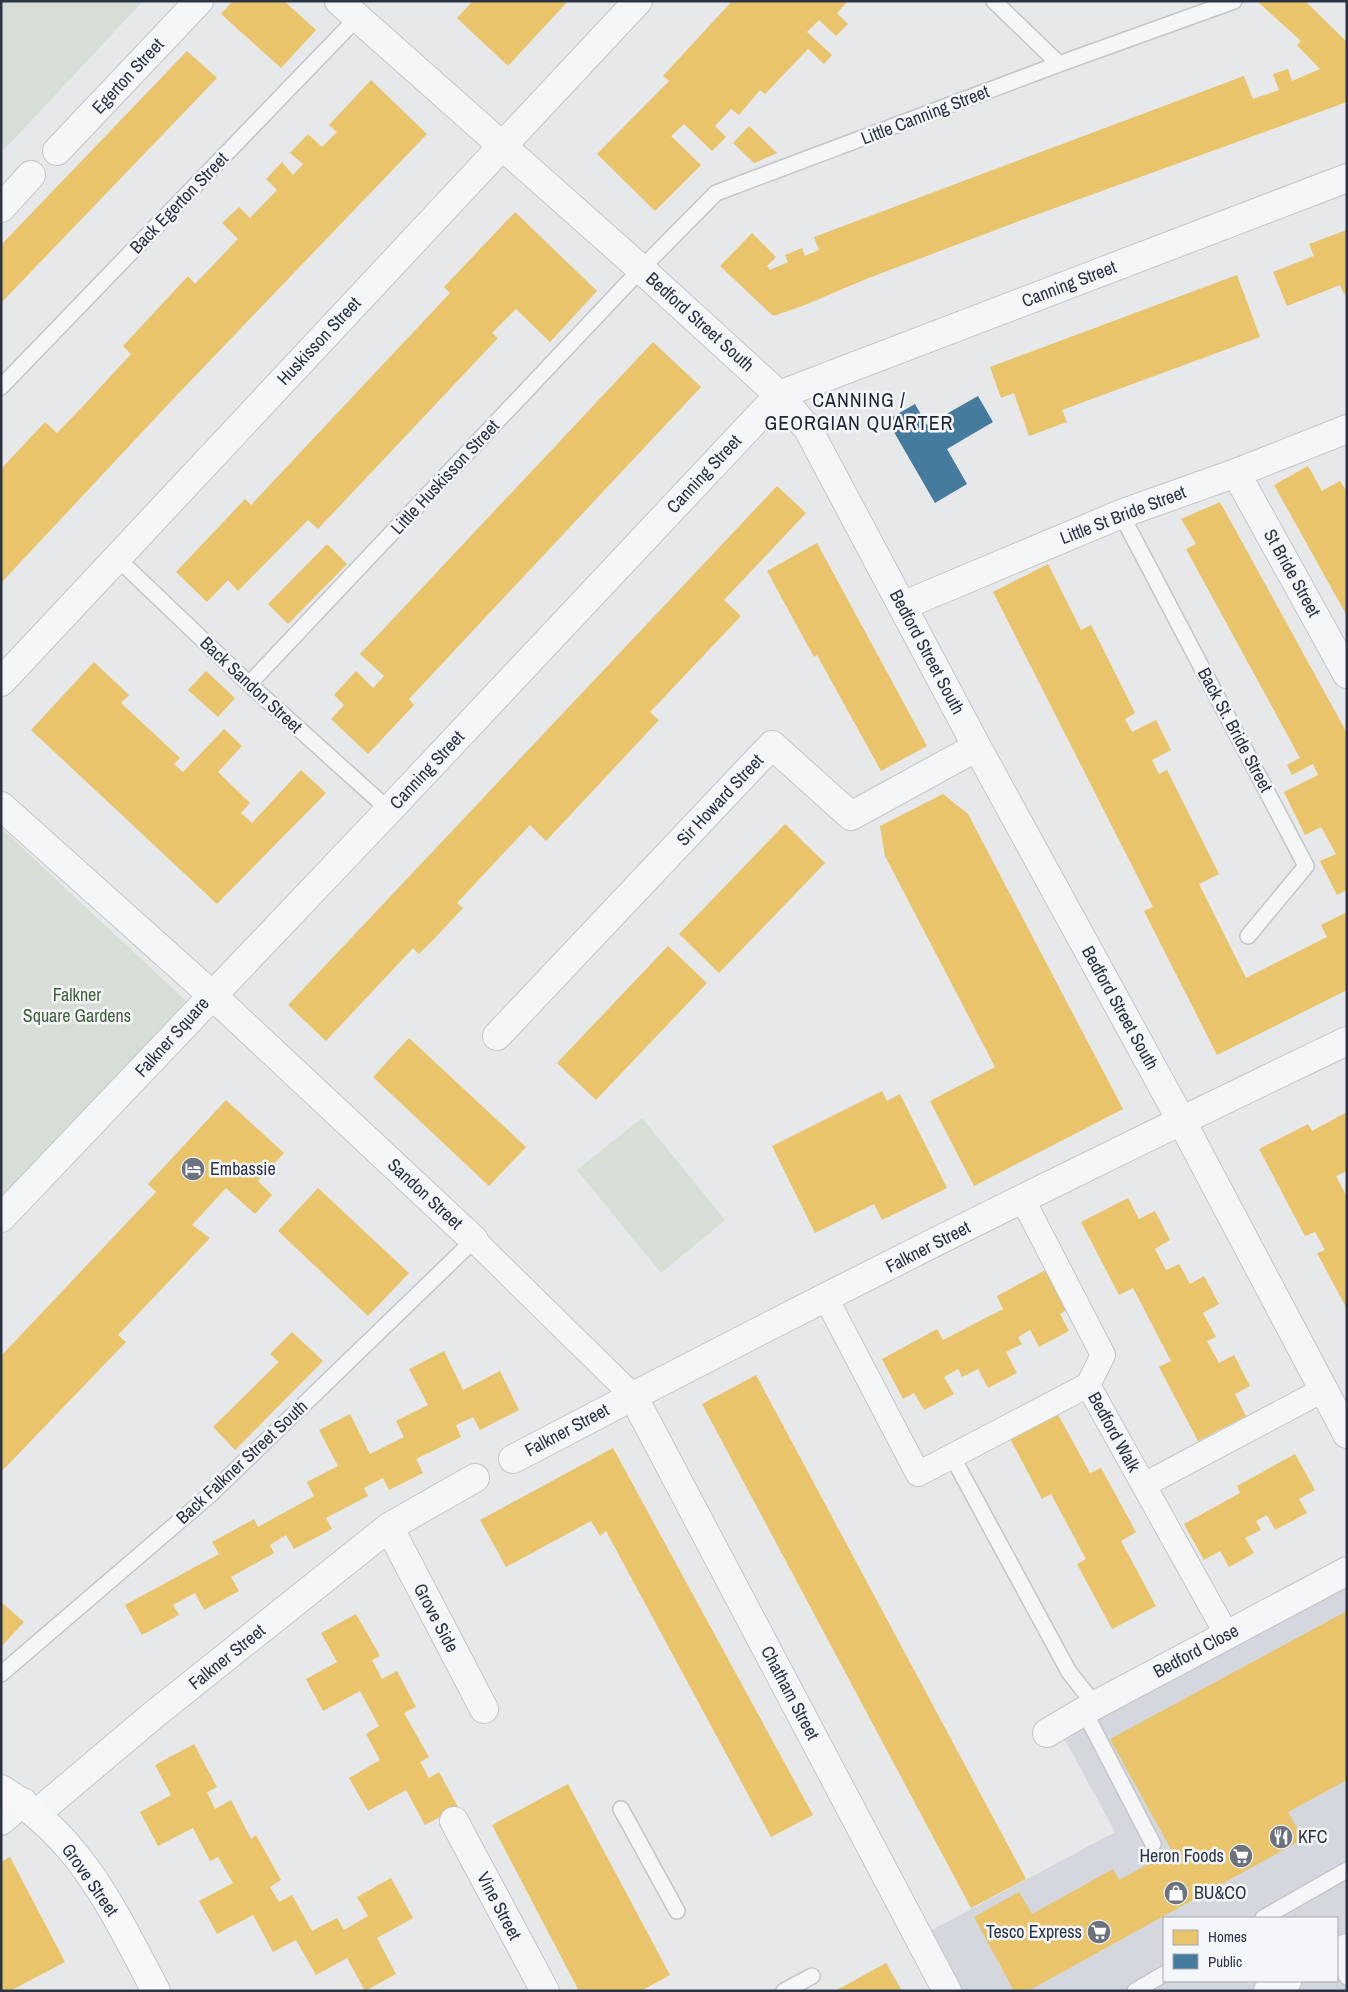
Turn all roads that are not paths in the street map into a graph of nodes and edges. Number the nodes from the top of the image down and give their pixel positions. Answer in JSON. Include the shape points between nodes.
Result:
{"nodes":[{"id":1,"x":199,"y":1,"type":"edge"},
{"id":2,"x":638,"y":1,"type":"edge"},
{"id":3,"x":994,"y":1,"type":"edge"},
{"id":4,"x":1234,"y":1,"type":"edge"},
{"id":5,"x":348,"y":10,"type":"edge"},
{"id":6,"x":1059,"y":64,"type":"junction"},
{"id":7,"x":502,"y":146,"type":"junction"},
{"id":8,"x":57,"y":151,"type":"dead end"},
{"id":9,"x":32,"y":175,"type":"dead end"},
{"id":10,"x":1347,"y":178,"type":"edge"},
{"id":11,"x":1,"y":208,"type":"edge"},
{"id":12,"x":641,"y":269,"type":"junction"},
{"id":13,"x":1,"y":387,"type":"edge"},
{"id":14,"x":779,"y":394,"type":"junction"},
{"id":15,"x":1347,"y":429,"type":"edge"},
{"id":16,"x":1236,"y":473,"type":"junction"},
{"id":17,"x":1121,"y":514,"type":"junction"},
{"id":18,"x":116,"y":558,"type":"junction"},
{"id":19,"x":902,"y":606,"type":"junction"},
{"id":20,"x":1347,"y":674,"type":"edge"},
{"id":21,"x":1,"y":682,"type":"edge"},
{"id":22,"x":249,"y":684,"type":"junction"},
{"id":23,"x":977,"y":747,"type":"junction"},
{"id":24,"x":1,"y":806,"type":"edge"},
{"id":25,"x":390,"y":810,"type":"junction"},
{"id":26,"x":1248,"y":936,"type":"dead end"},
{"id":27,"x":213,"y":996,"type":"junction"},
{"id":28,"x":497,"y":1036,"type":"dead end"},
{"id":29,"x":1347,"y":1042,"type":"edge"},
{"id":30,"x":1181,"y":1120,"type":"junction"},
{"id":31,"x":1022,"y":1200,"type":"junction"},
{"id":32,"x":1,"y":1218,"type":"edge"},
{"id":33,"x":474,"y":1240,"type":"junction"},
{"id":34,"x":826,"y":1298,"type":"junction"},
{"id":35,"x":1088,"y":1385,"type":"junction"},
{"id":36,"x":1324,"y":1390,"type":"junction"},
{"id":37,"x":633,"y":1396,"type":"junction"},
{"id":38,"x":1347,"y":1434,"type":"edge"},
{"id":39,"x":952,"y":1456,"type":"junction"},
{"id":40,"x":513,"y":1459,"type":"dead end"},
{"id":41,"x":475,"y":1478,"type":"dead end"},
{"id":42,"x":1144,"y":1485,"type":"junction"},
{"id":43,"x":389,"y":1527,"type":"junction"},
{"id":44,"x":1347,"y":1571,"type":"edge"},
{"id":45,"x":1227,"y":1635,"type":"junction"},
{"id":46,"x":1,"y":1674,"type":"edge"},
{"id":47,"x":1089,"y":1708,"type":"junction"},
{"id":48,"x":484,"y":1709,"type":"dead end"},
{"id":49,"x":1047,"y":1733,"type":"dead end"},
{"id":50,"x":20,"y":1802,"type":"edge"},
{"id":51,"x":621,"y":1809,"type":"dead end"},
{"id":52,"x":1,"y":1821,"type":"edge"},
{"id":53,"x":454,"y":1821,"type":"dead end"},
{"id":54,"x":1153,"y":1844,"type":"dead end"},
{"id":55,"x":1347,"y":1870,"type":"edge"},
{"id":56,"x":677,"y":1911,"type":"dead end"},
{"id":57,"x":1264,"y":1917,"type":"edge"},
{"id":58,"x":1338,"y":1960,"type":"edge"},
{"id":59,"x":1163,"y":1975,"type":"edge"},
{"id":60,"x":812,"y":1976,"type":"dead end"},
{"id":61,"x":1347,"y":1976,"type":"edge"},
{"id":62,"x":1285,"y":1982,"type":"edge"},
{"id":63,"x":156,"y":1991,"type":"edge"},
{"id":64,"x":545,"y":1991,"type":"edge"},
{"id":65,"x":784,"y":1991,"type":"edge"},
{"id":66,"x":947,"y":1991,"type":"edge"},
{"id":67,"x":1135,"y":1991,"type":"edge"},
{"id":68,"x":1268,"y":1991,"type":"edge"}],
"edges":[{"from":1,"to":8,"type":"street","name":"Egerton Street"},
{"from":2,"to":7,"type":"street","name":"Huskisson Street"},
{"from":3,"to":6,"type":"lane"},
{"from":4,"to":6,"type":"lane","name":"Little Canning Street"},
{"from":5,"to":7,"type":"street","name":"Bedford Street South"},
{"from":5,"to":13,"type":"lane","name":"Back Egerton Street"},
{"from":6,"to":12,"type":"lane","name":"Little Canning Street","via":[[716,193]]},
{"from":7,"to":12,"type":"street","name":"Bedford Street South"},
{"from":7,"to":18,"type":"street","name":"Huskisson Street"},
{"from":9,"to":11,"type":"street"},
{"from":10,"to":14,"type":"street","name":"Canning Street"},
{"from":12,"to":14,"type":"street","name":"Bedford Street South"},
{"from":12,"to":22,"type":"lane","name":"Little Huskisson Street"},
{"from":14,"to":19,"type":"street","name":"Bedford Street South","via":[[808,429]]},
{"from":14,"to":25,"type":"street","name":"Canning Street"},
{"from":15,"to":16,"type":"street","name":"Little St Bride Street"},
{"from":16,"to":17,"type":"street","name":"Little St Bride Street"},
{"from":16,"to":20,"type":"street","name":"St Bride Street"},
{"from":17,"to":19,"type":"street","name":"Little St Bride Street"},
{"from":17,"to":26,"type":"lane","name":"Back St. Bride Street","via":[[1306,866]]},
{"from":18,"to":21,"type":"street","name":"Huskisson Street"},
{"from":18,"to":22,"type":"lane","name":"Back Sandon Street"},
{"from":19,"to":23,"type":"street","name":"Bedford Street South"},
{"from":22,"to":25,"type":"lane","name":"Back Sandon Street"},
{"from":23,"to":28,"type":"street","name":"Sir Howard Street","via":[[851,816],[772,745]]},
{"from":23,"to":30,"type":"street","name":"Bedford Street South"},
{"from":24,"to":27,"type":"street","name":"Falkner Square"},
{"from":25,"to":27,"type":"street","name":"Canning Street"},
{"from":27,"to":32,"type":"street","name":"Falkner Square"},
{"from":27,"to":33,"type":"street","name":"Sandon Street"},
{"from":29,"to":30,"type":"street","name":"Falkner Street"},
{"from":30,"to":31,"type":"street","name":"Falkner Street"},
{"from":30,"to":36,"type":"street","name":"Bedford Street South"},
{"from":31,"to":34,"type":"street","name":"Falkner Street"},
{"from":31,"to":35,"type":"street","name":"Bedford Walk","via":[[1103,1355]]},
{"from":33,"to":37,"type":"street","name":"Sandon Street"},
{"from":33,"to":46,"type":"lane","name":"Back Falkner Street South","via":[[211,1494]]},
{"from":34,"to":37,"type":"street","name":"Falkner Street"},
{"from":34,"to":39,"type":"street","via":[[918,1474]]},
{"from":35,"to":39,"type":"street"},
{"from":35,"to":42,"type":"street","name":"Bedford Walk"},
{"from":36,"to":38,"type":"street","name":"Bedford Street South"},
{"from":36,"to":42,"type":"street"},
{"from":37,"to":40,"type":"street","name":"Falkner Street"},
{"from":37,"to":66,"type":"street","name":"Chatham Street"},
{"from":39,"to":47,"type":"lane"},
{"from":41,"to":43,"type":"street","name":"Falkner Street"},
{"from":42,"to":45,"type":"street","name":"Bedford Walk"},
{"from":43,"to":48,"type":"street","name":"Grove Side"},
{"from":43,"to":50,"type":"street","name":"Falkner Street","via":[[151,1717]]},
{"from":44,"to":45,"type":"street","name":"Bedford Close"},
{"from":45,"to":47,"type":"street","name":"Bedford Close"},
{"from":47,"to":49,"type":"street","name":"Bedford Close"},
{"from":47,"to":54,"type":"lane"},
{"from":50,"to":52,"type":"street","name":"Falkner Street"},
{"from":50,"to":63,"type":"main road","name":"Grove Street","via":[[72,1849],[91,1874]]},
{"from":51,"to":56,"type":"lane"},
{"from":53,"to":64,"type":"street","name":"Vine Street"},
{"from":55,"to":57,"type":"lane"},
{"from":58,"to":61,"type":"lane"},
{"from":59,"to":67,"type":"lane"},
{"from":60,"to":65,"type":"lane"},
{"from":62,"to":68,"type":"street"}]}
